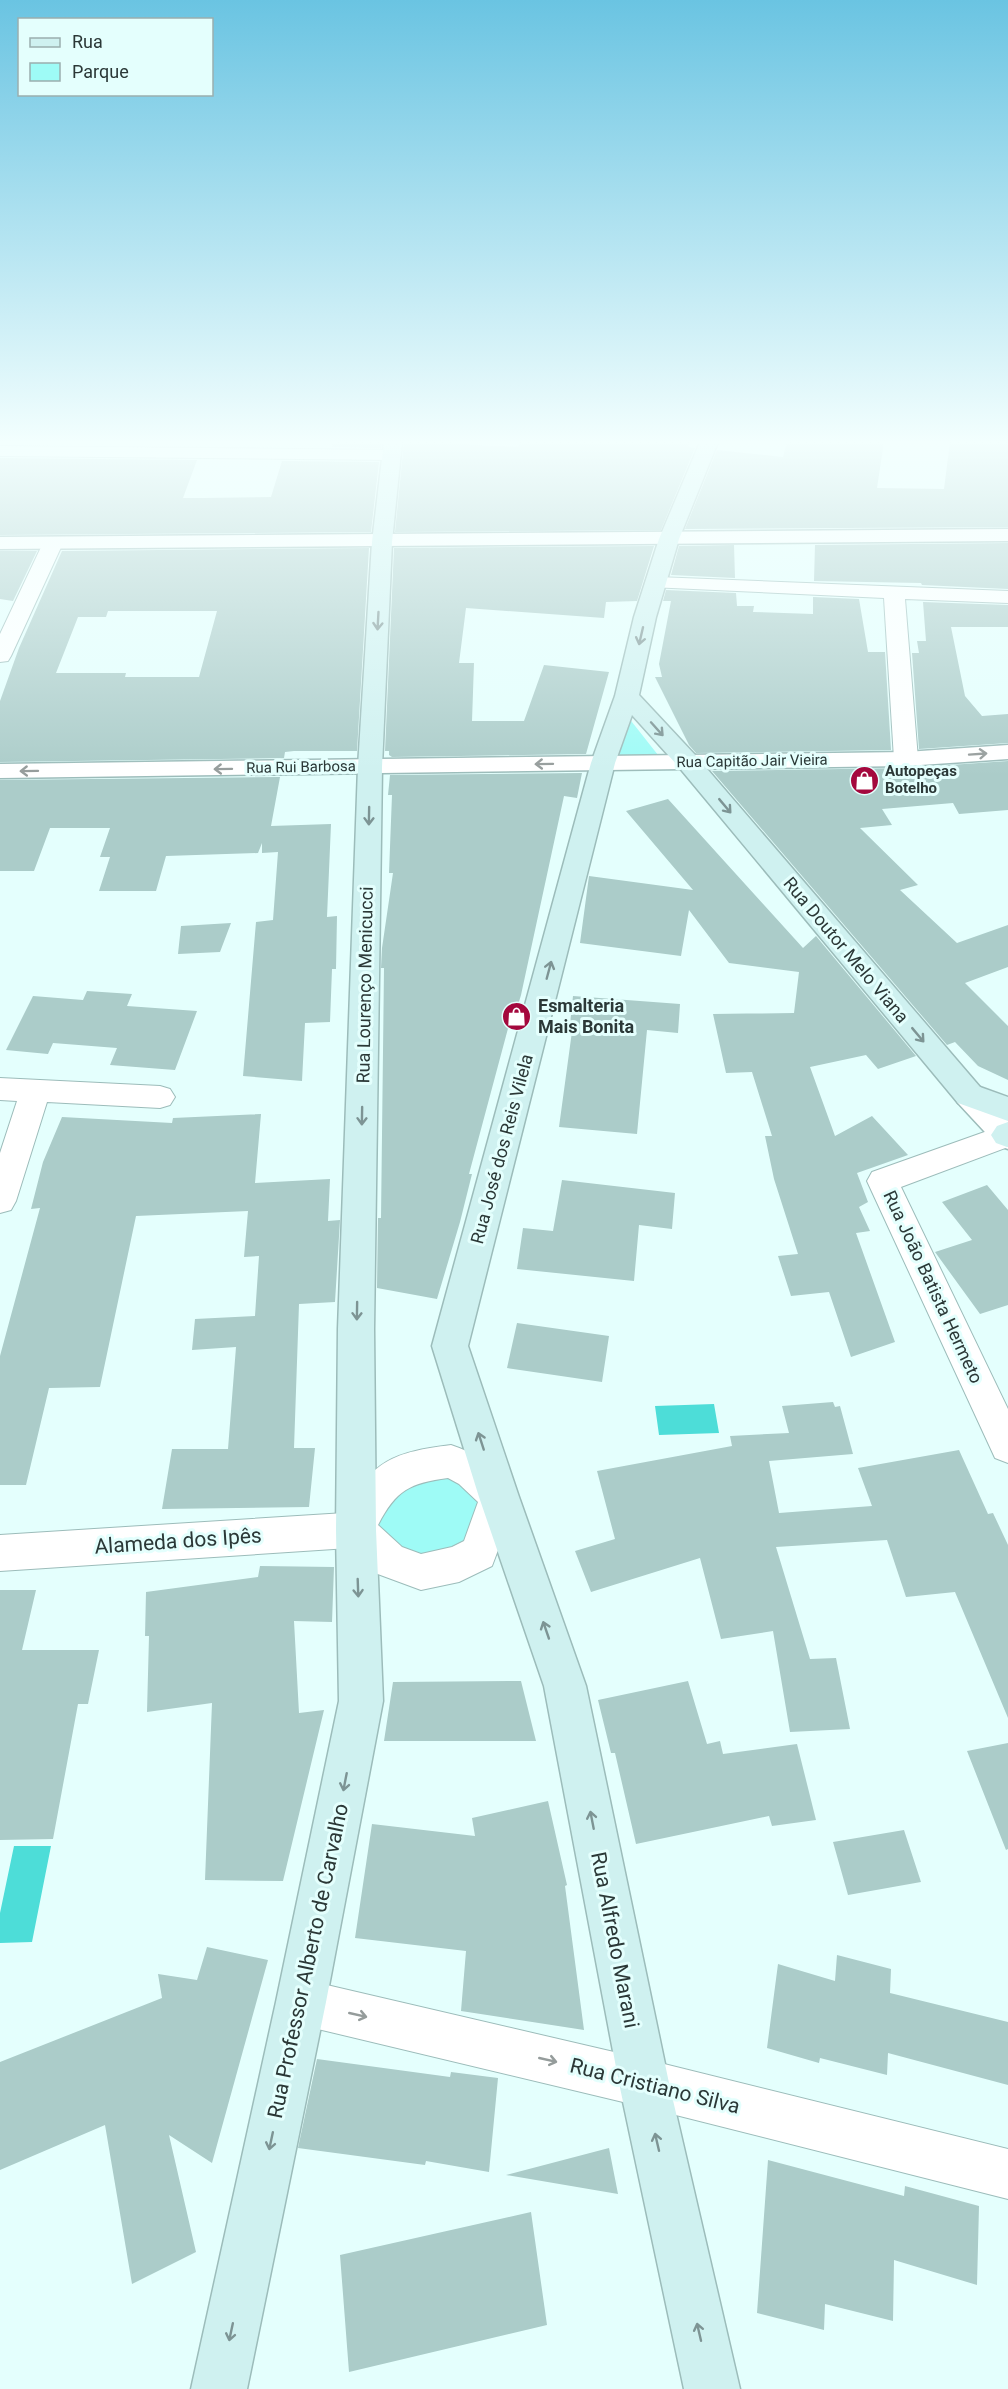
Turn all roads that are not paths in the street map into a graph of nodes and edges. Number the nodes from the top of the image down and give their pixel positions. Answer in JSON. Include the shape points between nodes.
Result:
{"nodes":[{"id":1,"x":47,"y":553,"type":"edge"},
{"id":2,"x":381,"y":553,"type":"edge"},
{"id":3,"x":665,"y":553,"type":"edge"},
{"id":4,"x":657,"y":583,"type":"junction"},
{"id":5,"x":894,"y":592,"type":"junction"},
{"id":6,"x":1008,"y":597,"type":"edge"},
{"id":7,"x":6,"y":629,"type":"edge"},
{"id":8,"x":0,"y":656,"type":"edge"},
{"id":9,"x":627,"y":696,"type":"junction"},
{"id":10,"x":1008,"y":752,"type":"edge"},
{"id":11,"x":906,"y":759,"type":"junction"},
{"id":12,"x":687,"y":761,"type":"junction"},
{"id":13,"x":603,"y":763,"type":"junction"},
{"id":14,"x":370,"y":767,"type":"junction"},
{"id":15,"x":0,"y":771,"type":"edge"},
{"id":16,"x":0,"y":1089,"type":"edge"},
{"id":17,"x":35,"y":1092,"type":"junction"},
{"id":18,"x":969,"y":1095,"type":"joint"},
{"id":19,"x":160,"y":1097,"type":"dead end"},
{"id":20,"x":1008,"y":1129,"type":"edge"},
{"id":21,"x":0,"y":1201,"type":"edge"},
{"id":22,"x":1008,"y":1447,"type":"edge"},
{"id":23,"x":499,"y":1497,"type":"junction"},
{"id":24,"x":356,"y":1530,"type":"junction"},
{"id":25,"x":0,"y":1553,"type":"edge"},
{"id":26,"x":301,"y":2002,"type":"junction"},
{"id":27,"x":644,"y":2083,"type":"junction"},
{"id":28,"x":1008,"y":2174,"type":"edge"},
{"id":29,"x":219,"y":2389,"type":"edge"},
{"id":30,"x":712,"y":2389,"type":"edge"}],
"edges":[{"from":1,"to":7,"type":"street"},
{"from":2,"to":14,"type":"main road","name":"Rua Lourenço Menicucci","one_way":true},
{"from":3,"to":4,"type":"main road","name":"Rua José dos Reis Vilela"},
{"from":4,"to":5,"type":"street"},
{"from":4,"to":9,"type":"main road","name":"Rua José dos Reis Vilela","one_way":true},
{"from":5,"to":6,"type":"street"},
{"from":5,"to":11,"type":"street"},
{"from":7,"to":8,"type":"street"},
{"from":9,"to":12,"type":"main road","name":"Rua Doutor Melo Viana","one_way":true},
{"from":9,"to":13,"type":"main road","name":"Rua José dos Reis Vilela"},
{"from":11,"to":10,"type":"street","name":"Rua Capitão Jair Vieira","one_way":true},
{"from":11,"to":12,"type":"street","name":"Rua Capitão Jair Vieira"},
{"from":12,"to":13,"type":"street","name":"Rua Capitão Jair Vieira"},
{"from":12,"to":18,"type":"main road","name":"Rua Doutor Melo Viana","one_way":true},
{"from":13,"to":14,"type":"street","name":"Rua Rui Barbosa","one_way":true},
{"from":23,"to":13,"type":"main road","name":"Rua José dos Reis Vilela","one_way":true,"via":[[450,1346]]},
{"from":14,"to":15,"type":"street","name":"Rua Rui Barbosa","one_way":true},
{"from":14,"to":24,"type":"main road","name":"Rua Lourenço Menicucci","one_way":true,"via":[[356,1329]]},
{"from":16,"to":17,"type":"street"},
{"from":17,"to":19,"type":"street"},
{"from":17,"to":21,"type":"street"},
{"from":18,"to":20,"type":"street","name":"Rua Doutor Melo Viana"},
{"from":20,"to":22,"type":"street","name":"Rua João Batista Hermeto","via":[[883,1181]]},
{"from":23,"to":24,"type":"street","via":[[472,1472],[451,1461],[416,1466],[388,1479],[371,1497]]},
{"from":23,"to":24,"type":"street","via":[[478,1553],[459,1564],[421,1572],[388,1560]]},
{"from":27,"to":23,"type":"main road","name":"Rua Alfredo Marani","one_way":true,"via":[[565,1686]]},
{"from":24,"to":25,"type":"street","name":"Alameda dos Ipês"},
{"from":24,"to":26,"type":"main road","name":"Rua Professor Alberto de Carvalho","one_way":true,"via":[[361,1701]]},
{"from":26,"to":27,"type":"street","name":"Rua Cristiano Silva","one_way":true},
{"from":26,"to":29,"type":"main road","name":"Rua Professor Alberto de Carvalho","one_way":true},
{"from":27,"to":28,"type":"street","name":"Rua Cristiano Silva"},
{"from":30,"to":27,"type":"main road","name":"Rua Alfredo Marani","one_way":true}]}
